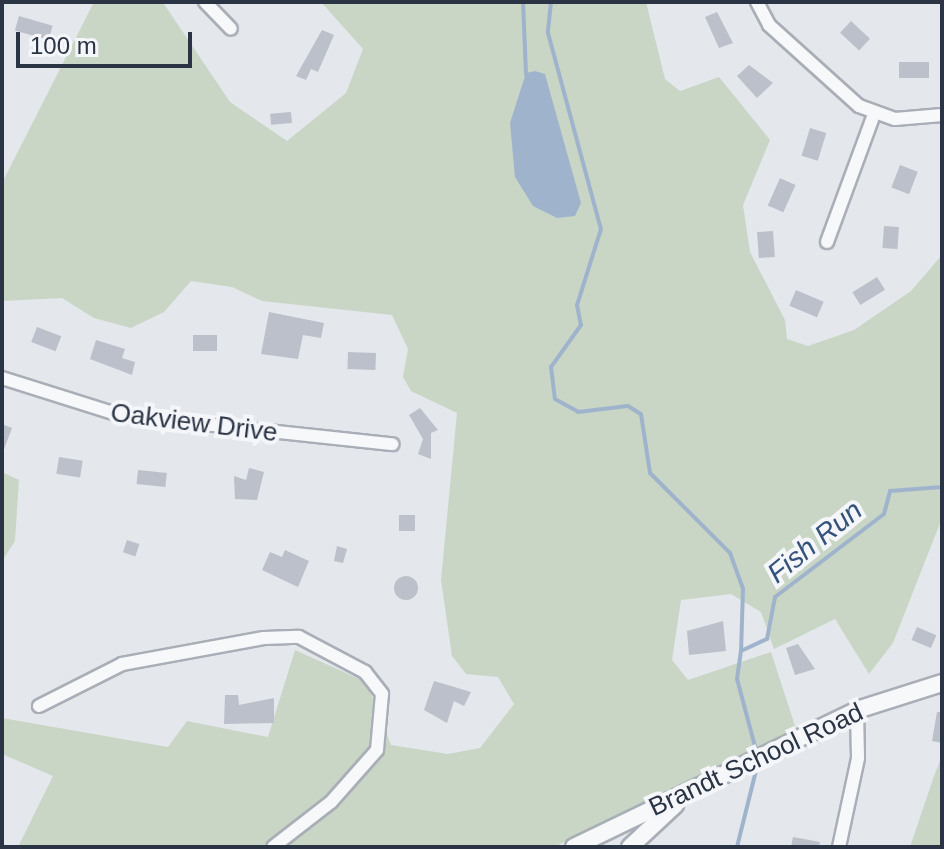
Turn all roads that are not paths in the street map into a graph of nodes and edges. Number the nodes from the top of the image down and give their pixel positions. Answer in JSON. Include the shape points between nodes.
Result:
{"nodes":[{"id":1,"x":205,"y":2,"type":"edge"},
{"id":2,"x":757,"y":2,"type":"edge"},
{"id":3,"x":231,"y":29,"type":"dead end"},
{"id":4,"x":874,"y":114,"type":"junction"},
{"id":5,"x":942,"y":115,"type":"edge"},
{"id":6,"x":827,"y":242,"type":"dead end"},
{"id":7,"x":2,"y":378,"type":"edge"},
{"id":8,"x":392,"y":444,"type":"dead end"},
{"id":9,"x":942,"y":683,"type":"edge"},
{"id":10,"x":39,"y":706,"type":"dead end"},
{"id":11,"x":857,"y":710,"type":"junction"},
{"id":12,"x":691,"y":791,"type":"junction"},
{"id":13,"x":273,"y":847,"type":"edge"},
{"id":14,"x":574,"y":847,"type":"edge"},
{"id":15,"x":630,"y":847,"type":"edge"},
{"id":16,"x":839,"y":847,"type":"edge"}],
"edges":[{"from":1,"to":3,"type":"street"},
{"from":2,"to":4,"type":"street","via":[[769,25]]},
{"from":4,"to":5,"type":"street","via":[[909,120]]},
{"from":4,"to":6,"type":"street"},
{"from":7,"to":8,"type":"street","name":"Oakview Drive","via":[[119,415]]},
{"from":9,"to":11,"type":"street","name":"Brandt School Road"},
{"from":10,"to":13,"type":"street","via":[[122,664],[264,638],[299,637],[365,672],[382,694],[377,750],[331,802]]},
{"from":11,"to":12,"type":"street","name":"Brandt School Road"},
{"from":11,"to":16,"type":"street","via":[[858,758]]},
{"from":12,"to":14,"type":"street","name":"Brandt School Road"},
{"from":12,"to":15,"type":"street"}]}
